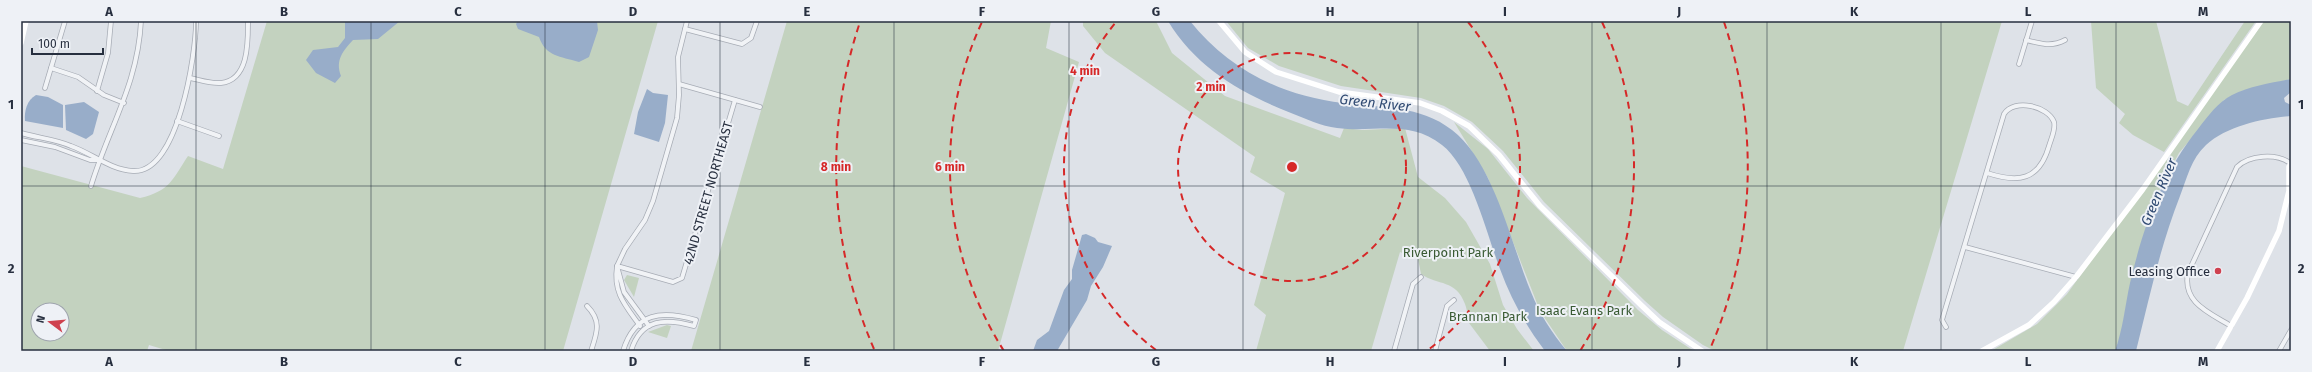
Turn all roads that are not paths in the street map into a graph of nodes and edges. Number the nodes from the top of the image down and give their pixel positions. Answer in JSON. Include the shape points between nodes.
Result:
{"nodes":[{"id":1,"x":26,"y":21,"type":"edge"},
{"id":2,"x":65,"y":21,"type":"edge"},
{"id":3,"x":111,"y":21,"type":"edge"},
{"id":4,"x":141,"y":21,"type":"edge"},
{"id":5,"x":196,"y":21,"type":"edge"},
{"id":6,"x":248,"y":21,"type":"edge"},
{"id":7,"x":687,"y":21,"type":"edge"},
{"id":8,"x":757,"y":21,"type":"edge"},
{"id":9,"x":1220,"y":21,"type":"edge"},
{"id":10,"x":2032,"y":21,"type":"edge"},
{"id":11,"x":2261,"y":21,"type":"edge"},
{"id":12,"x":685,"y":29,"type":"junction"},
{"id":13,"x":2026,"y":40,"type":"junction"},
{"id":14,"x":2065,"y":40,"type":"dead end"},
{"id":15,"x":21,"y":43,"type":"edge"},
{"id":16,"x":2019,"y":64,"type":"dead end"},
{"id":17,"x":51,"y":68,"type":"junction"},
{"id":18,"x":190,"y":78,"type":"junction"},
{"id":19,"x":679,"y":84,"type":"junction"},
{"id":20,"x":45,"y":88,"type":"dead end"},
{"id":21,"x":97,"y":91,"type":"junction"},
{"id":22,"x":735,"y":100,"type":"junction"},
{"id":23,"x":124,"y":103,"type":"junction"},
{"id":24,"x":760,"y":107,"type":"dead end"},
{"id":25,"x":177,"y":121,"type":"junction"},
{"id":26,"x":21,"y":133,"type":"edge"},
{"id":27,"x":219,"y":136,"type":"dead end"},
{"id":28,"x":21,"y":140,"type":"edge"},
{"id":29,"x":99,"y":160,"type":"junction"},
{"id":30,"x":2291,"y":163,"type":"edge"},
{"id":31,"x":1987,"y":173,"type":"junction"},
{"id":32,"x":91,"y":186,"type":"dead end"},
{"id":33,"x":1964,"y":247,"type":"junction"},
{"id":34,"x":618,"y":266,"type":"junction"},
{"id":35,"x":1421,"y":277,"type":"dead end"},
{"id":36,"x":2076,"y":277,"type":"junction"},
{"id":37,"x":1454,"y":300,"type":"dead end"},
{"id":38,"x":587,"y":306,"type":"dead end"},
{"id":39,"x":642,"y":322,"type":"junction"},
{"id":40,"x":2232,"y":326,"type":"junction"},
{"id":41,"x":1946,"y":327,"type":"dead end"},
{"id":42,"x":646,"y":328,"type":"junction"},
{"id":43,"x":2291,"y":330,"type":"edge"},
{"id":44,"x":592,"y":351,"type":"edge"},
{"id":45,"x":623,"y":351,"type":"edge"},
{"id":46,"x":631,"y":351,"type":"edge"},
{"id":47,"x":1394,"y":351,"type":"edge"},
{"id":48,"x":1435,"y":351,"type":"edge"},
{"id":49,"x":1702,"y":351,"type":"edge"},
{"id":50,"x":1982,"y":351,"type":"edge"},
{"id":51,"x":2217,"y":351,"type":"edge"},
{"id":52,"x":2279,"y":351,"type":"edge"}],
"edges":[{"from":1,"to":15,"type":"street"},
{"from":2,"to":17,"type":"street"},
{"from":3,"to":21,"type":"street","via":[[108,53]]},
{"from":4,"to":23,"type":"street","via":[[138,55]]},
{"from":5,"to":18,"type":"street"},
{"from":6,"to":18,"type":"street","via":[[246,54],[239,73],[227,82],[220,83]]},
{"from":7,"to":12,"type":"street"},
{"from":8,"to":12,"type":"street","via":[[750,41],[739,44]]},
{"from":9,"to":49,"type":"street","via":[[1244,52],[1276,72],[1339,92],[1420,104],[1442,111],[1469,126],[1499,155],[1540,206],[1641,305],[1670,330]]},
{"from":10,"to":13,"type":"street"},
{"from":11,"to":36,"type":"street","via":[[2143,189]]},
{"from":12,"to":19,"type":"street","via":[[678,57]]},
{"from":13,"to":14,"type":"street","via":[[2047,45]]},
{"from":13,"to":16,"type":"street"},
{"from":17,"to":20,"type":"street"},
{"from":17,"to":21,"type":"street","via":[[78,77]]},
{"from":18,"to":25,"type":"street"},
{"from":19,"to":22,"type":"street"},
{"from":19,"to":34,"type":"street","via":[[677,118],[653,201]]},
{"from":21,"to":23,"type":"street"},
{"from":22,"to":24,"type":"street"},
{"from":22,"to":34,"type":"street","name":"42ND STREET NORTHEAST","via":[[682,278],[676,282]]},
{"from":23,"to":29,"type":"street"},
{"from":25,"to":27,"type":"street"},
{"from":25,"to":29,"type":"street","via":[[160,156],[147,167],[141,170],[128,170]]},
{"from":26,"to":29,"type":"street","via":[[65,143]]},
{"from":28,"to":29,"type":"street","via":[[55,147],[90,160]]},
{"from":29,"to":32,"type":"street"},
{"from":30,"to":40,"type":"street","via":[[2289,190],[2279,231],[2267,260]]},
{"from":30,"to":40,"type":"street","via":[[2257,157],[2242,162],[2237,167],[2188,273],[2186,286],[2192,301]]},
{"from":31,"to":31,"type":"street","via":[[2003,117],[2008,109],[2014,105],[2041,110],[2048,114],[2053,120],[2052,136],[2044,162],[2028,175],[2014,179]]},
{"from":31,"to":33,"type":"street"},
{"from":33,"to":36,"type":"street"},
{"from":33,"to":41,"type":"street","via":[[1942,320]]},
{"from":34,"to":39,"type":"street","via":[[624,292]]},
{"from":34,"to":39,"type":"street","via":[[617,289]]},
{"from":35,"to":47,"type":"street","via":[[1413,284]]},
{"from":36,"to":50,"type":"street","via":[[2029,325]]},
{"from":37,"to":48,"type":"street","via":[[1448,306]]},
{"from":38,"to":44,"type":"street","via":[[593,312],[598,326]]},
{"from":39,"to":42,"type":"street"},
{"from":39,"to":42,"type":"street"},
{"from":39,"to":42,"type":"street","via":[[664,314],[696,320],[694,326],[672,320],[658,322]]},
{"from":39,"to":45,"type":"street","via":[[629,337]]},
{"from":40,"to":51,"type":"street"},
{"from":42,"to":46,"type":"street"},
{"from":43,"to":52,"type":"street"}]}
